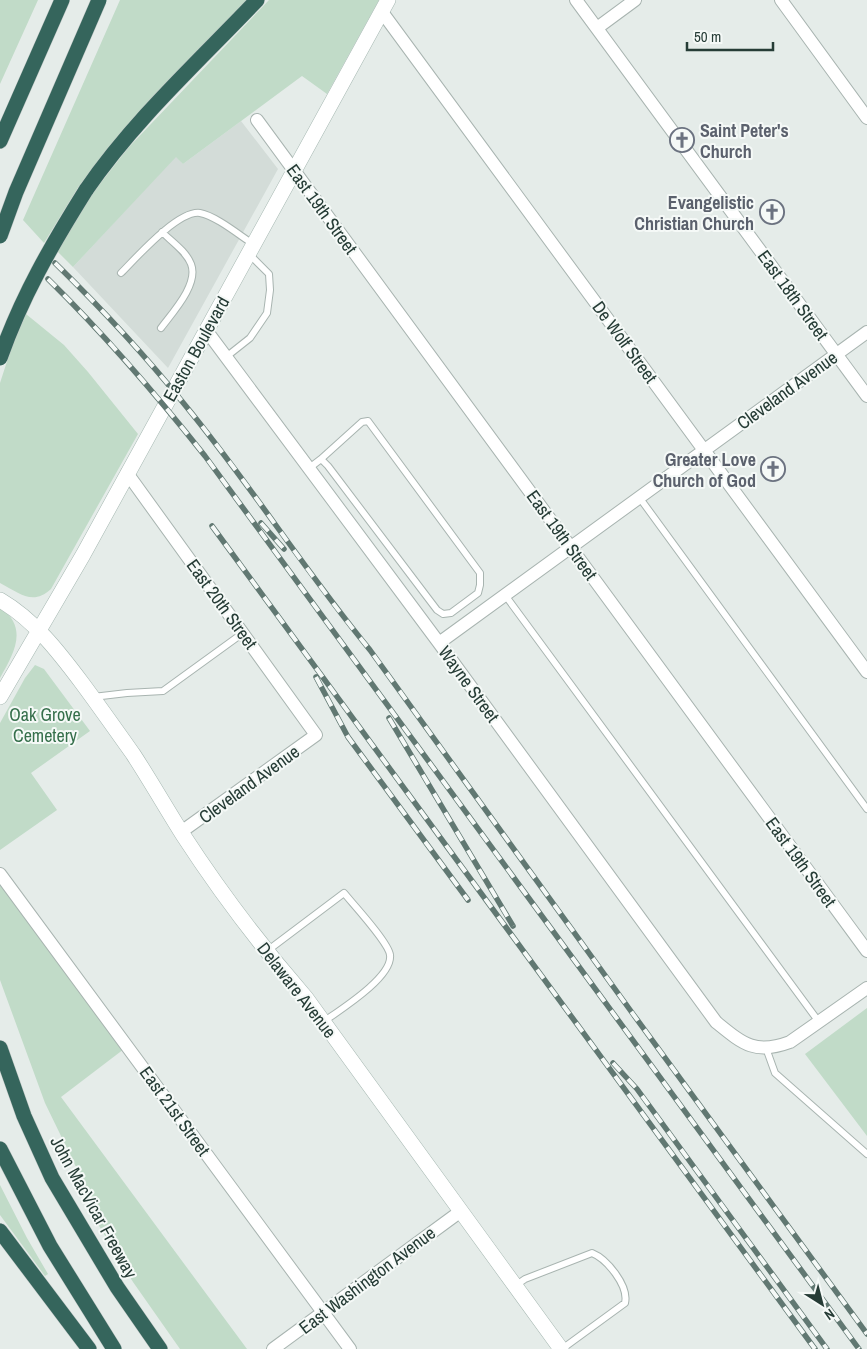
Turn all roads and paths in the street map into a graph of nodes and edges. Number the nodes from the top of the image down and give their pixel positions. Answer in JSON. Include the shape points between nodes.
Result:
{"nodes":[{"id":1,"x":62,"y":0,"type":"edge"},
{"id":2,"x":99,"y":0,"type":"edge"},
{"id":3,"x":257,"y":0,"type":"edge"},
{"id":4,"x":576,"y":0,"type":"edge"},
{"id":5,"x":635,"y":0,"type":"edge"},
{"id":6,"x":781,"y":0,"type":"edge"},
{"id":7,"x":385,"y":6,"type":"edge"},
{"id":8,"x":597,"y":28,"type":"junction"},
{"id":9,"x":10,"y":116,"type":"junction"},
{"id":10,"x":867,"y":118,"type":"edge"},
{"id":11,"x":256,"y":120,"type":"dead end"},
{"id":12,"x":0,"y":135,"type":"edge"},
{"id":13,"x":0,"y":141,"type":"edge"},
{"id":14,"x":294,"y":171,"type":"junction"},
{"id":15,"x":162,"y":232,"type":"junction"},
{"id":16,"x":0,"y":236,"type":"edge"},
{"id":17,"x":251,"y":248,"type":"junction"},
{"id":18,"x":121,"y":273,"type":"dead end"},
{"id":19,"x":161,"y":328,"type":"dead end"},
{"id":20,"x":206,"y":330,"type":"junction"},
{"id":21,"x":867,"y":332,"type":"edge"},
{"id":22,"x":836,"y":354,"type":"junction"},
{"id":23,"x":226,"y":357,"type":"junction"},
{"id":24,"x":0,"y":358,"type":"edge"},
{"id":25,"x":867,"y":396,"type":"edge"},
{"id":26,"x":705,"y":450,"type":"junction"},
{"id":27,"x":321,"y":459,"type":"junction"},
{"id":28,"x":308,"y":469,"type":"junction"},
{"id":29,"x":127,"y":473,"type":"junction"},
{"id":30,"x":639,"y":497,"type":"junction"},
{"id":31,"x":571,"y":548,"type":"junction"},
{"id":32,"x":505,"y":595,"type":"junction"},
{"id":33,"x":0,"y":600,"type":"edge"},
{"id":34,"x":38,"y":629,"type":"junction"},
{"id":35,"x":243,"y":633,"type":"junction"},
{"id":36,"x":440,"y":643,"type":"junction"},
{"id":37,"x":867,"y":672,"type":"edge"},
{"id":38,"x":0,"y":697,"type":"edge"},
{"id":39,"x":92,"y":697,"type":"junction"},
{"id":40,"x":316,"y":735,"type":"joint"},
{"id":41,"x":867,"y":809,"type":"edge"},
{"id":42,"x":181,"y":832,"type":"junction"},
{"id":43,"x":0,"y":874,"type":"edge"},
{"id":44,"x":867,"y":951,"type":"edge"},
{"id":45,"x":266,"y":952,"type":"junction"},
{"id":46,"x":867,"y":988,"type":"edge"},
{"id":47,"x":323,"y":1022,"type":"junction"},
{"id":48,"x":819,"y":1022,"type":"junction"},
{"id":49,"x":0,"y":1048,"type":"edge"},
{"id":50,"x":766,"y":1048,"type":"junction"},
{"id":51,"x":0,"y":1149,"type":"edge"},
{"id":52,"x":867,"y":1154,"type":"edge"},
{"id":53,"x":461,"y":1211,"type":"junction"},
{"id":54,"x":0,"y":1231,"type":"edge"},
{"id":55,"x":515,"y":1286,"type":"junction"},
{"id":56,"x":324,"y":1313,"type":"junction"},
{"id":57,"x":89,"y":1349,"type":"edge"},
{"id":58,"x":114,"y":1349,"type":"edge"},
{"id":59,"x":160,"y":1349,"type":"edge"},
{"id":60,"x":273,"y":1349,"type":"edge"},
{"id":61,"x":350,"y":1349,"type":"edge"},
{"id":62,"x":562,"y":1349,"type":"edge"}],
"edges":[{"from":1,"to":9,"type":"highway"},
{"from":2,"to":16,"type":"highway","bridge":true},
{"from":3,"to":24,"type":"highway","bridge":true,"via":[[145,117],[86,190],[32,281]]},
{"from":4,"to":8,"type":"street","name":"East 18th Street"},
{"from":5,"to":8,"type":"street"},
{"from":6,"to":10,"type":"street"},
{"from":7,"to":14,"type":"main road","name":"Easton Boulevard"},
{"from":7,"to":26,"type":"street","name":"De Wolf Street"},
{"from":8,"to":22,"type":"street","name":"East 18th Street"},
{"from":9,"to":12,"type":"highway"},
{"from":9,"to":13,"type":"highway"},
{"from":11,"to":14,"type":"street","name":"East 19th Street"},
{"from":14,"to":17,"type":"main road","name":"Easton Boulevard"},
{"from":14,"to":31,"type":"street","name":"East 19th Street"},
{"from":15,"to":17,"type":"lane","via":[[185,216],[198,213],[216,220]]},
{"from":15,"to":18,"type":"lane"},
{"from":15,"to":19,"type":"lane","via":[[188,258],[193,274],[188,289]]},
{"from":17,"to":20,"type":"main road","name":"Easton Boulevard"},
{"from":17,"to":23,"type":"lane","via":[[268,274],[267,313],[250,338]]},
{"from":20,"to":23,"type":"street","name":"Wayne Street"},
{"from":20,"to":29,"type":"main road","name":"Easton Boulevard"},
{"from":21,"to":22,"type":"street","name":"Cleveland Avenue"},
{"from":22,"to":25,"type":"street","name":"East 18th Street"},
{"from":22,"to":26,"type":"street","name":"Cleveland Avenue"},
{"from":23,"to":28,"type":"street","name":"Wayne Street"},
{"from":26,"to":30,"type":"street","name":"Cleveland Avenue"},
{"from":26,"to":37,"type":"street","name":"De Wolf Street"},
{"from":27,"to":27,"type":"lane","via":[[437,610],[443,614],[451,613],[478,593],[480,573],[368,421],[362,422]]},
{"from":27,"to":28,"type":"lane"},
{"from":28,"to":36,"type":"street","name":"Wayne Street"},
{"from":29,"to":34,"type":"main road","name":"Easton Boulevard"},
{"from":29,"to":35,"type":"street","name":"East 20th Street"},
{"from":30,"to":31,"type":"street","name":"Cleveland Avenue"},
{"from":30,"to":41,"type":"lane"},
{"from":31,"to":32,"type":"street","name":"Cleveland Avenue"},
{"from":31,"to":44,"type":"street","name":"East 19th Street"},
{"from":32,"to":36,"type":"street","name":"Cleveland Avenue"},
{"from":32,"to":48,"type":"lane"},
{"from":33,"to":34,"type":"main road"},
{"from":34,"to":38,"type":"main road","name":"Easton Boulevard"},
{"from":34,"to":39,"type":"main road","name":"Delaware Avenue"},
{"from":35,"to":39,"type":"lane","via":[[164,692]]},
{"from":35,"to":40,"type":"street","name":"East 20th Street"},
{"from":36,"to":50,"type":"street","name":"Wayne Street","via":[[716,1022],[745,1044]]},
{"from":39,"to":42,"type":"main road","name":"Delaware Avenue","via":[[132,753]]},
{"from":40,"to":42,"type":"street","name":"Cleveland Avenue"},
{"from":42,"to":45,"type":"main road","name":"Delaware Avenue"},
{"from":43,"to":56,"type":"street","name":"East 21st Street"},
{"from":45,"to":47,"type":"main road","name":"Delaware Avenue"},
{"from":45,"to":47,"type":"lane","via":[[344,893],[383,942],[390,959],[376,983]]},
{"from":46,"to":48,"type":"street"},
{"from":47,"to":53,"type":"main road","name":"Delaware Avenue"},
{"from":48,"to":50,"type":"street","via":[[790,1042]]},
{"from":49,"to":59,"type":"highway","name":"John MacVicar Freeway","via":[[24,1116],[52,1178],[117,1287]]},
{"from":50,"to":52,"type":"lane","via":[[775,1073]]},
{"from":51,"to":58,"type":"highway","via":[[50,1246]]},
{"from":53,"to":55,"type":"main road","name":"Delaware Avenue"},
{"from":53,"to":56,"type":"street","name":"East Washington Avenue"},
{"from":54,"to":57,"type":"highway"},
{"from":55,"to":62,"type":"main road","name":"Delaware Avenue"},
{"from":55,"to":62,"type":"lane","via":[[592,1253],[600,1256],[622,1284],[627,1296],[625,1303]]},
{"from":56,"to":60,"type":"street","name":"East Washington Avenue"},
{"from":56,"to":61,"type":"street","name":"East 21st Street"}]}
